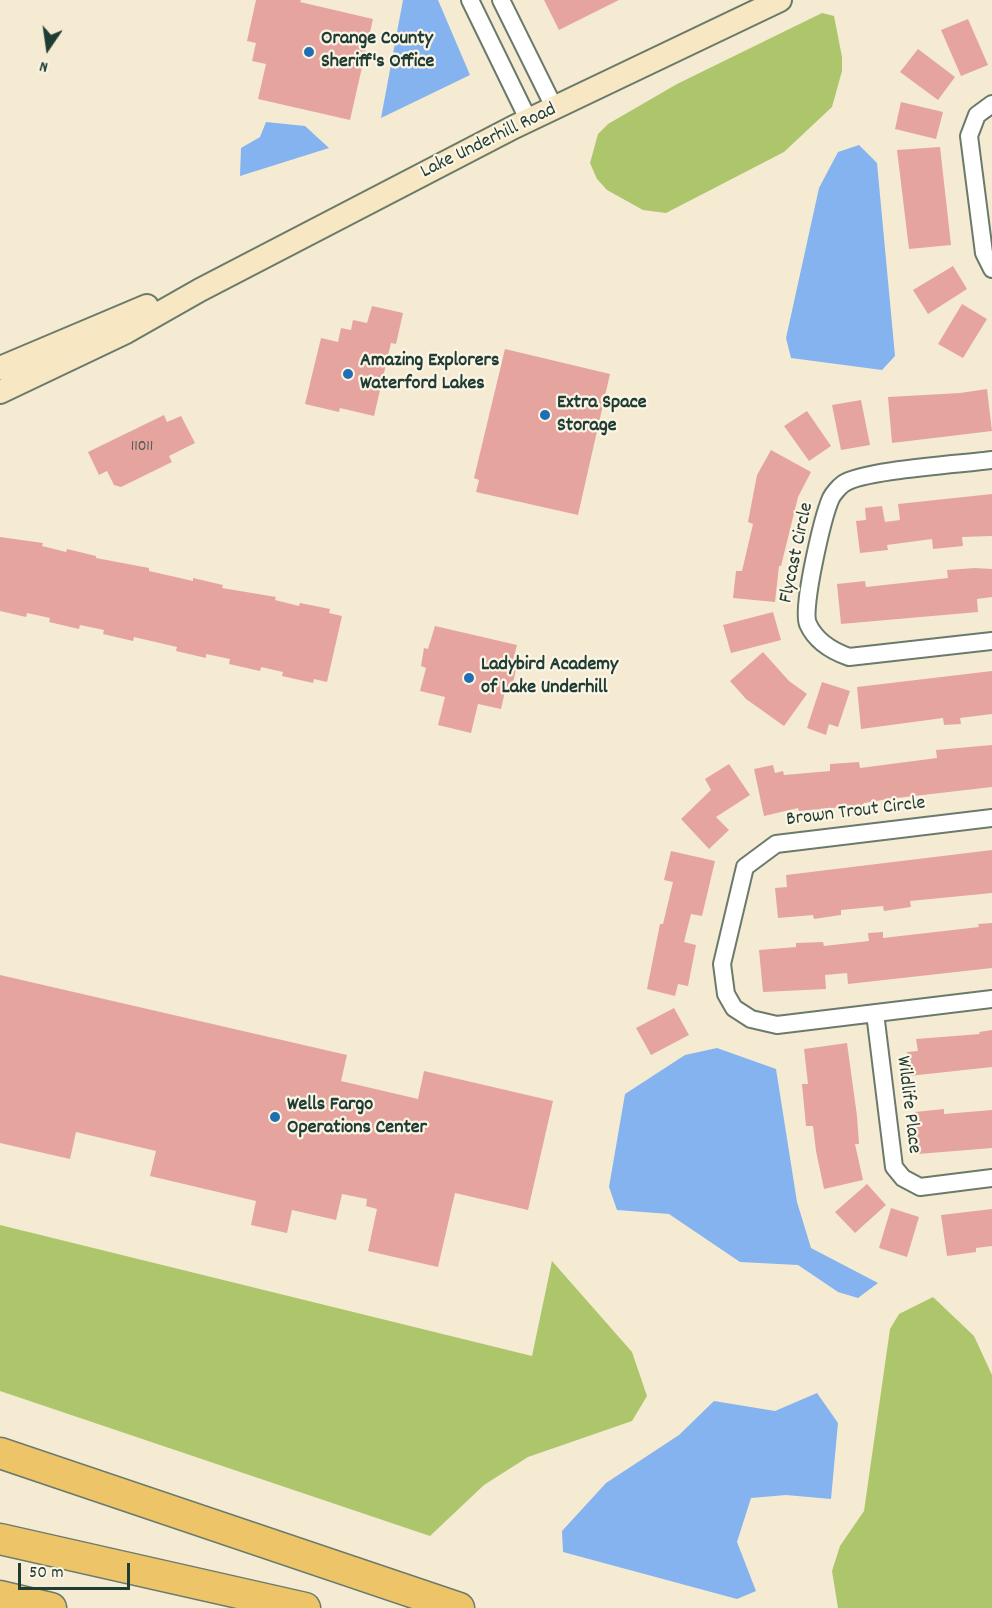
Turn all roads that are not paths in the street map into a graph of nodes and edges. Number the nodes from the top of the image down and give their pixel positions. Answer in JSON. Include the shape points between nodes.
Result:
{"nodes":[{"id":1,"x":470,"y":0,"type":"edge"},
{"id":2,"x":501,"y":0,"type":"edge"},
{"id":3,"x":780,"y":0,"type":"edge"},
{"id":4,"x":992,"y":104,"type":"edge"},
{"id":5,"x":555,"y":109,"type":"junction"},
{"id":6,"x":529,"y":121,"type":"junction"},
{"id":7,"x":992,"y":269,"type":"edge"},
{"id":8,"x":200,"y":290,"type":"junction"},
{"id":9,"x":0,"y":368,"type":"edge"},
{"id":10,"x":0,"y":392,"type":"edge"},
{"id":11,"x":992,"y":460,"type":"edge"},
{"id":12,"x":992,"y":641,"type":"edge"},
{"id":13,"x":992,"y":818,"type":"edge"},
{"id":14,"x":992,"y":999,"type":"edge"},
{"id":15,"x":875,"y":1013,"type":"junction"},
{"id":16,"x":992,"y":1178,"type":"edge"},
{"id":17,"x":0,"y":1453,"type":"edge"},
{"id":18,"x":0,"y":1539,"type":"edge"},
{"id":19,"x":0,"y":1596,"type":"edge"},
{"id":20,"x":51,"y":1608,"type":"edge"},
{"id":21,"x":305,"y":1608,"type":"edge"},
{"id":22,"x":459,"y":1608,"type":"edge"}],
"edges":[{"from":1,"to":6,"type":"street"},
{"from":2,"to":5,"type":"street"},
{"from":3,"to":5,"type":"street","name":"Lake Underhill Road"},
{"from":4,"to":7,"type":"street","via":[[977,116],[969,136],[984,253]]},
{"from":5,"to":6,"type":"street","name":"Lake Underhill Road"},
{"from":6,"to":8,"type":"street","name":"Lake Underhill Road"},
{"from":8,"to":9,"type":"street","name":"Lake Underhill Road","via":[[144,307]]},
{"from":8,"to":10,"type":"street","name":"Lake Underhill Road","via":[[126,332]]},
{"from":11,"to":12,"type":"street","name":"Flycast Circle","via":[[874,474],[843,483],[831,497],[805,613],[816,637],[832,651],[849,657]]},
{"from":13,"to":15,"type":"street","name":"Brown Trout Circle","via":[[776,844],[745,867],[722,964],[726,994],[734,1008],[751,1019],[777,1025]]},
{"from":14,"to":15,"type":"street","name":"Brown Trout Circle"},
{"from":15,"to":16,"type":"street","name":"Wildlife Place","via":[[894,1167],[903,1178],[920,1187]]},
{"from":17,"to":22,"type":"highway"},
{"from":18,"to":21,"type":"highway"},
{"from":19,"to":20,"type":"highway"}]}
